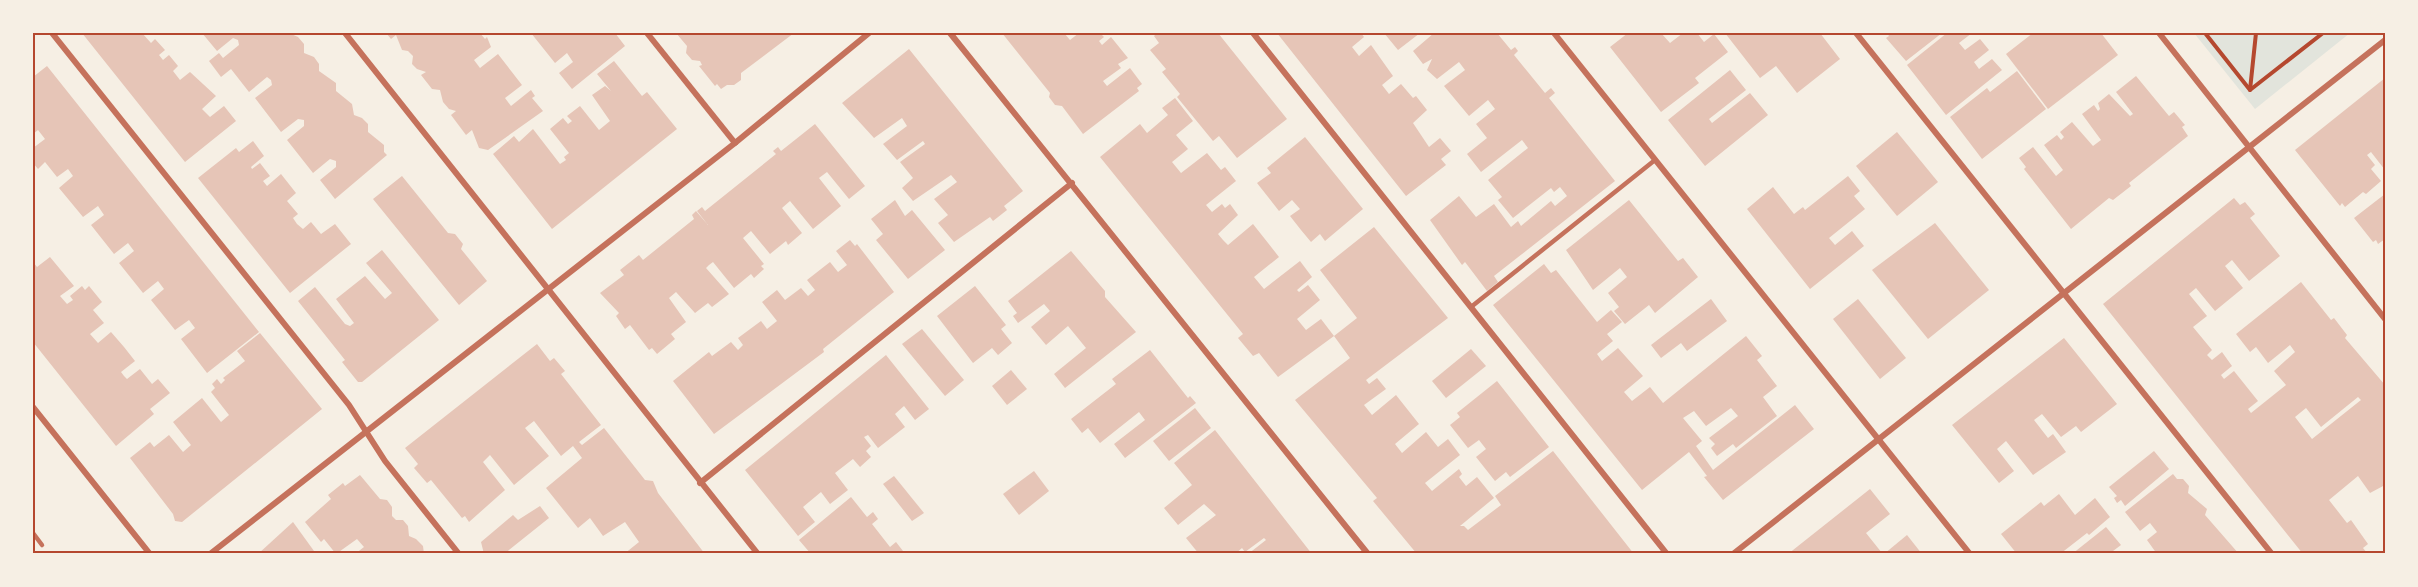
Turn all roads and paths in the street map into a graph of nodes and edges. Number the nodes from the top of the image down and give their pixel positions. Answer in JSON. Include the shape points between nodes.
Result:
{"nodes":[{"id":1,"x":52,"y":33,"type":"edge"},
{"id":2,"x":345,"y":33,"type":"edge"},
{"id":3,"x":647,"y":33,"type":"edge"},
{"id":4,"x":869,"y":33,"type":"edge"},
{"id":5,"x":950,"y":33,"type":"edge"},
{"id":6,"x":1253,"y":33,"type":"edge"},
{"id":7,"x":1554,"y":33,"type":"edge"},
{"id":8,"x":1856,"y":33,"type":"edge"},
{"id":9,"x":2159,"y":33,"type":"edge"},
{"id":10,"x":2205,"y":33,"type":"edge"},
{"id":11,"x":2256,"y":33,"type":"edge"},
{"id":12,"x":2323,"y":33,"type":"edge"},
{"id":13,"x":2385,"y":40,"type":"edge"},
{"id":14,"x":2250,"y":90,"type":"junction"},
{"id":15,"x":735,"y":143,"type":"junction"},
{"id":16,"x":2251,"y":148,"type":"junction"},
{"id":17,"x":1655,"y":160,"type":"junction"},
{"id":18,"x":1072,"y":183,"type":"junction"},
{"id":19,"x":549,"y":288,"type":"junction"},
{"id":20,"x":2063,"y":292,"type":"junction"},
{"id":21,"x":1471,"y":307,"type":"junction"},
{"id":22,"x":2385,"y":319,"type":"edge"},
{"id":23,"x":33,"y":407,"type":"edge"},
{"id":24,"x":368,"y":432,"type":"junction"},
{"id":25,"x":1878,"y":439,"type":"junction"},
{"id":26,"x":700,"y":483,"type":"junction"},
{"id":27,"x":33,"y":533,"type":"edge"},
{"id":28,"x":42,"y":545,"type":"dead end"},
{"id":29,"x":150,"y":554,"type":"edge"},
{"id":30,"x":210,"y":554,"type":"edge"},
{"id":31,"x":459,"y":554,"type":"edge"},
{"id":32,"x":758,"y":554,"type":"edge"},
{"id":33,"x":1368,"y":554,"type":"edge"},
{"id":34,"x":1667,"y":554,"type":"edge"},
{"id":35,"x":1733,"y":554,"type":"edge"},
{"id":36,"x":1970,"y":554,"type":"edge"},
{"id":37,"x":2272,"y":554,"type":"edge"}],
"edges":[{"from":1,"to":24,"type":"street"},
{"from":2,"to":19,"type":"street"},
{"from":3,"to":15,"type":"street"},
{"from":4,"to":15,"type":"street"},
{"from":5,"to":18,"type":"street"},
{"from":6,"to":21,"type":"street"},
{"from":7,"to":17,"type":"street"},
{"from":8,"to":20,"type":"street"},
{"from":9,"to":16,"type":"street"},
{"from":10,"to":14,"type":"path"},
{"from":11,"to":14,"type":"path"},
{"from":12,"to":14,"type":"path"},
{"from":13,"to":16,"type":"street"},
{"from":15,"to":19,"type":"street"},
{"from":16,"to":20,"type":"street"},
{"from":16,"to":22,"type":"street"},
{"from":17,"to":21,"type":"lane"},
{"from":17,"to":25,"type":"street"},
{"from":18,"to":26,"type":"street"},
{"from":18,"to":33,"type":"street"},
{"from":19,"to":24,"type":"street"},
{"from":19,"to":26,"type":"street"},
{"from":20,"to":25,"type":"street"},
{"from":20,"to":37,"type":"street"},
{"from":21,"to":34,"type":"street"},
{"from":23,"to":29,"type":"street"},
{"from":24,"to":30,"type":"street"},
{"from":24,"to":31,"type":"street","via":[[385,461]]},
{"from":25,"to":35,"type":"street"},
{"from":25,"to":36,"type":"street"},
{"from":26,"to":32,"type":"street"},
{"from":27,"to":28,"type":"lane"}]}
